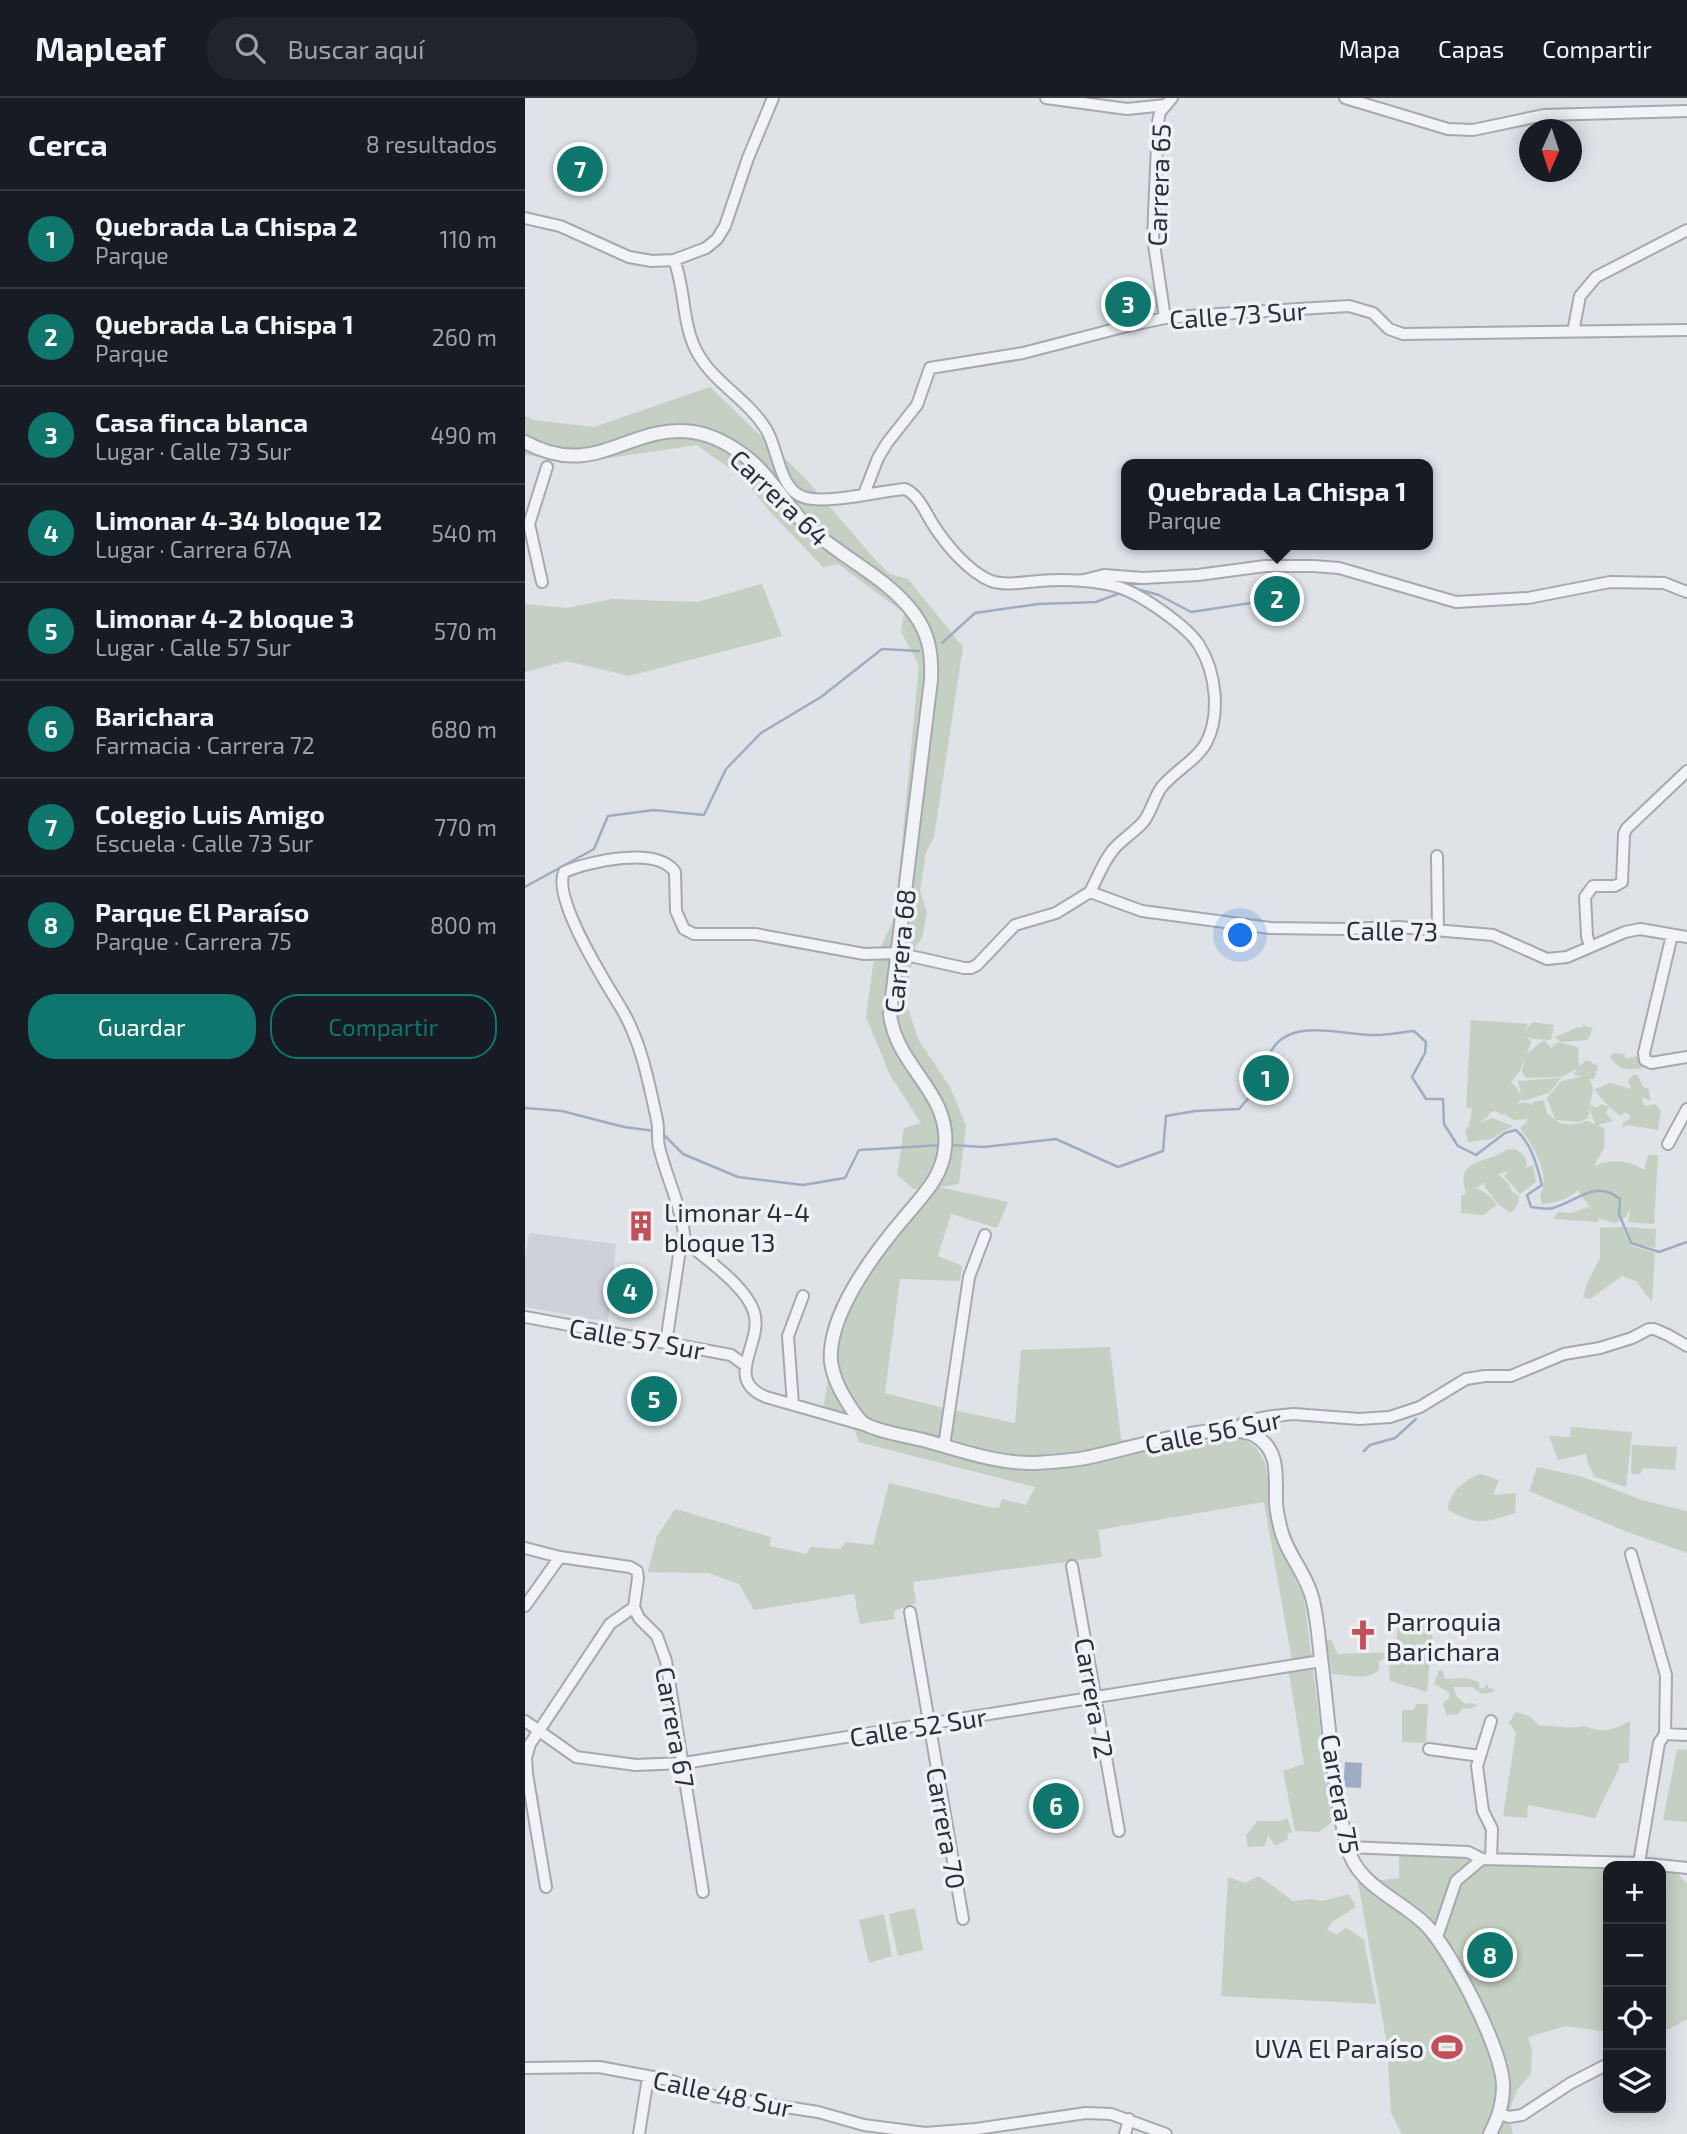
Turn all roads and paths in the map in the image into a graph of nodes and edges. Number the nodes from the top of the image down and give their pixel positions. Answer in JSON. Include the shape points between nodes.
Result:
{"nodes":[{"id":1,"x":773,"y":98,"type":"edge"},
{"id":2,"x":1046,"y":98,"type":"edge"},
{"id":3,"x":1345,"y":98,"type":"edge"},
{"id":4,"x":1169,"y":101,"type":"edge"},
{"id":5,"x":1687,"y":111,"type":"edge"},
{"id":6,"x":525,"y":218,"type":"edge"},
{"id":7,"x":1687,"y":230,"type":"edge"},
{"id":8,"x":674,"y":260,"type":"junction"},
{"id":9,"x":1165,"y":318,"type":"junction"},
{"id":10,"x":1687,"y":330,"type":"edge"},
{"id":11,"x":1573,"y":332,"type":"junction"},
{"id":12,"x":525,"y":442,"type":"edge"},
{"id":13,"x":547,"y":467,"type":"dead end"},
{"id":14,"x":865,"y":494,"type":"junction"},
{"id":15,"x":527,"y":524,"type":"edge"},
{"id":16,"x":834,"y":549,"type":"joint"},
{"id":17,"x":542,"y":582,"type":"dead end"},
{"id":18,"x":1077,"y":582,"type":"junction"},
{"id":19,"x":1687,"y":592,"type":"edge"},
{"id":20,"x":1687,"y":771,"type":"edge"},
{"id":21,"x":1437,"y":856,"type":"dead end"},
{"id":22,"x":1090,"y":892,"type":"junction"},
{"id":23,"x":1438,"y":930,"type":"junction"},
{"id":24,"x":1672,"y":935,"type":"junction"},
{"id":25,"x":1687,"y":937,"type":"edge"},
{"id":26,"x":1590,"y":947,"type":"junction"},
{"id":27,"x":897,"y":953,"type":"junction"},
{"id":28,"x":1687,"y":1057,"type":"edge"},
{"id":29,"x":1687,"y":1109,"type":"edge"},
{"id":30,"x":1668,"y":1144,"type":"dead end"},
{"id":31,"x":985,"y":1236,"type":"dead end"},
{"id":32,"x":685,"y":1246,"type":"junction"},
{"id":33,"x":803,"y":1296,"type":"dead end"},
{"id":34,"x":525,"y":1317,"type":"edge"},
{"id":35,"x":754,"y":1337,"type":"junction"},
{"id":36,"x":666,"y":1343,"type":"junction"},
{"id":37,"x":1687,"y":1346,"type":"edge"},
{"id":38,"x":731,"y":1355,"type":"junction"},
{"id":39,"x":746,"y":1366,"type":"junction"},
{"id":40,"x":793,"y":1405,"type":"junction"},
{"id":41,"x":864,"y":1425,"type":"junction"},
{"id":42,"x":1233,"y":1430,"type":"junction"},
{"id":43,"x":944,"y":1446,"type":"junction"},
{"id":44,"x":525,"y":1548,"type":"edge"},
{"id":45,"x":1631,"y":1554,"type":"dead end"},
{"id":46,"x":560,"y":1557,"type":"junction"},
{"id":47,"x":1072,"y":1566,"type":"dead end"},
{"id":48,"x":525,"y":1606,"type":"edge"},
{"id":49,"x":633,"y":1607,"type":"junction"},
{"id":50,"x":910,"y":1612,"type":"dead end"},
{"id":51,"x":1321,"y":1661,"type":"junction"},
{"id":52,"x":1095,"y":1697,"type":"junction"},
{"id":53,"x":525,"y":1721,"type":"edge"},
{"id":54,"x":1491,"y":1721,"type":"dead end"},
{"id":55,"x":929,"y":1724,"type":"junction"},
{"id":56,"x":537,"y":1730,"type":"junction"},
{"id":57,"x":1665,"y":1734,"type":"junction"},
{"id":58,"x":1687,"y":1735,"type":"edge"},
{"id":59,"x":1429,"y":1749,"type":"dead end"},
{"id":60,"x":1480,"y":1756,"type":"junction"},
{"id":61,"x":684,"y":1763,"type":"junction"},
{"id":62,"x":1119,"y":1830,"type":"dead end"},
{"id":63,"x":1347,"y":1847,"type":"junction"},
{"id":64,"x":1487,"y":1859,"type":"junction"},
{"id":65,"x":1639,"y":1861,"type":"edge"},
{"id":66,"x":1603,"y":1862,"type":"edge"},
{"id":67,"x":1666,"y":1866,"type":"edge"},
{"id":68,"x":1687,"y":1868,"type":"edge"},
{"id":69,"x":546,"y":1887,"type":"dead end"},
{"id":70,"x":703,"y":1892,"type":"dead end"},
{"id":71,"x":963,"y":1919,"type":"dead end"},
{"id":72,"x":1437,"y":1937,"type":"junction"},
{"id":73,"x":1603,"y":2067,"type":"edge"},
{"id":74,"x":525,"y":2068,"type":"edge"},
{"id":75,"x":648,"y":2077,"type":"junction"},
{"id":76,"x":1500,"y":2114,"type":"junction"},
{"id":77,"x":1129,"y":2119,"type":"junction"},
{"id":78,"x":863,"y":2129,"type":"edge"},
{"id":79,"x":639,"y":2134,"type":"edge"},
{"id":80,"x":1125,"y":2134,"type":"edge"},
{"id":81,"x":1166,"y":2134,"type":"edge"},
{"id":82,"x":1490,"y":2134,"type":"edge"}],
"edges":[{"from":1,"to":8,"type":"street","via":[[725,226],[706,248]]},
{"from":2,"to":4,"type":"street","via":[[1127,109]]},
{"from":3,"to":5,"type":"street","via":[[1448,129],[1473,130],[1544,115]]},
{"from":4,"to":9,"type":"street","name":"Carrera 65","via":[[1158,121],[1153,238]]},
{"from":6,"to":8,"type":"street","via":[[560,226],[629,257]]},
{"from":7,"to":11,"type":"street","via":[[1596,277],[1580,296]]},
{"from":8,"to":14,"type":"street","via":[[695,347],[708,370],[740,397],[765,427],[791,489],[806,498]]},
{"from":9,"to":11,"type":"street","name":"Calle 73 Sur","via":[[1349,306],[1373,313],[1389,329],[1402,334]]},
{"from":9,"to":14,"type":"street","name":"Calle 73 Sur","via":[[1023,353],[930,368],[917,405],[887,443]]},
{"from":10,"to":11,"type":"street","name":"Calle 73 Sur"},
{"from":12,"to":16,"type":"street","name":"Carrera 64","via":[[566,457],[678,431],[713,438],[753,463],[805,524]]},
{"from":13,"to":15,"type":"street"},
{"from":14,"to":18,"type":"street","via":[[910,491],[954,552],[994,582]]},
{"from":15,"to":17,"type":"street"},
{"from":16,"to":27,"type":"street","name":"Carrera 68","via":[[904,601],[917,617],[931,650]]},
{"from":18,"to":19,"type":"street","via":[[1098,575],[1143,578],[1313,566],[1339,568],[1456,602],[1528,598],[1610,582],[1664,583]]},
{"from":18,"to":22,"type":"street","via":[[1121,588],[1157,607],[1201,647],[1214,696],[1213,727],[1205,746],[1160,789],[1144,821],[1111,852]]},
{"from":20,"to":26,"type":"street","via":[[1627,828],[1622,882],[1593,886],[1585,897]]},
{"from":21,"to":23,"type":"street"},
{"from":22,"to":23,"type":"street","name":"Calle 73","via":[[1142,911],[1270,928]]},
{"from":22,"to":27,"type":"street","via":[[1056,913],[1015,925],[971,968]]},
{"from":23,"to":26,"type":"street","name":"Calle 73","via":[[1493,935],[1547,959]]},
{"from":24,"to":25,"type":"street","name":"Calle 73"},
{"from":24,"to":26,"type":"street","name":"Calle 73","via":[[1640,929]]},
{"from":24,"to":28,"type":"street","via":[[1644,1053],[1651,1063]]},
{"from":27,"to":32,"type":"street","via":[[864,954],[755,934],[694,934],[684,929],[676,911],[675,872],[657,860],[604,861],[564,872],[561,882],[580,938],[637,1040]]},
{"from":27,"to":41,"type":"street","name":"Carrera 68","via":[[892,1029],[900,1049],[927,1086],[942,1118],[946,1141],[938,1175],[870,1257],[837,1327],[832,1367],[846,1400]]},
{"from":29,"to":30,"type":"street"},
{"from":31,"to":43,"type":"street","via":[[969,1277]]},
{"from":32,"to":35,"type":"street","via":[[721,1271],[749,1301],[755,1314]]},
{"from":32,"to":36,"type":"street","via":[[680,1249],[675,1271]]},
{"from":33,"to":40,"type":"street","via":[[788,1336]]},
{"from":34,"to":36,"type":"street","name":"Calle 57 Sur"},
{"from":35,"to":38,"type":"street"},
{"from":35,"to":39,"type":"street"},
{"from":36,"to":38,"type":"street","name":"Calle 57 Sur"},
{"from":37,"to":42,"type":"street","name":"Calle 56 Sur","via":[[1649,1329],[1621,1342],[1564,1354],[1511,1376],[1466,1379],[1420,1407],[1391,1417],[1273,1416],[1246,1421]]},
{"from":38,"to":39,"type":"street","name":"Calle 57 Sur"},
{"from":39,"to":40,"type":"street","name":"Calle 56 Sur","via":[[746,1381],[752,1389]]},
{"from":40,"to":41,"type":"street","name":"Calle 56 Sur"},
{"from":41,"to":43,"type":"street","name":"Calle 56 Sur"},
{"from":42,"to":43,"type":"street","name":"Calle 56 Sur","via":[[1031,1463]]},
{"from":42,"to":51,"type":"street","name":"Carrera 75","via":[[1260,1439],[1275,1462],[1281,1532],[1313,1599]]},
{"from":44,"to":46,"type":"street"},
{"from":45,"to":57,"type":"street","via":[[1665,1675]]},
{"from":46,"to":48,"type":"street"},
{"from":46,"to":49,"type":"street","via":[[637,1571]]},
{"from":47,"to":52,"type":"street","name":"Carrera 72"},
{"from":49,"to":56,"type":"street","via":[[610,1624]]},
{"from":49,"to":61,"type":"street","name":"Carrera 67","via":[[657,1636],[666,1661]]},
{"from":50,"to":55,"type":"street","name":"Carrera 70"},
{"from":51,"to":52,"type":"street","name":"Calle 52 Sur"},
{"from":51,"to":63,"type":"street","name":"Carrera 75"},
{"from":52,"to":55,"type":"street","name":"Calle 52 Sur"},
{"from":52,"to":62,"type":"street","name":"Carrera 72"},
{"from":53,"to":56,"type":"street","name":"Calle 52 Sur"},
{"from":54,"to":60,"type":"street"},
{"from":55,"to":61,"type":"street","name":"Calle 52 Sur"},
{"from":55,"to":71,"type":"street","name":"Carrera 70"},
{"from":56,"to":61,"type":"street","name":"Calle 52 Sur","via":[[576,1757],[636,1765]]},
{"from":56,"to":69,"type":"street","via":[[526,1758]]},
{"from":57,"to":58,"type":"street"},
{"from":57,"to":65,"type":"street","via":[[1659,1743]]},
{"from":59,"to":60,"type":"street"},
{"from":60,"to":64,"type":"street","via":[[1477,1766],[1483,1811],[1492,1829]]},
{"from":61,"to":70,"type":"street","name":"Carrera 67"},
{"from":63,"to":64,"type":"street","via":[[1468,1852]]},
{"from":63,"to":72,"type":"street","name":"Carrera 75","via":[[1352,1863],[1369,1882]]},
{"from":64,"to":66,"type":"street"},
{"from":64,"to":72,"type":"street","via":[[1456,1881]]},
{"from":67,"to":68,"type":"street"},
{"from":72,"to":76,"type":"street","name":"Carrera 75","via":[[1501,2062]]},
{"from":73,"to":76,"type":"street","via":[[1522,2115]]},
{"from":74,"to":75,"type":"street","name":"Calle 48 Sur","via":[[599,2067]]},
{"from":75,"to":78,"type":"street","name":"Calle 48 Sur","via":[[713,2096],[818,2112]]},
{"from":75,"to":79,"type":"street"},
{"from":76,"to":82,"type":"street","name":"Carrera 75"},
{"from":77,"to":78,"type":"street","name":"Calle 48 Sur","via":[[1086,2113],[937,2133]]},
{"from":77,"to":80,"type":"street"},
{"from":77,"to":81,"type":"street","name":"Calle 48 Sur"}]}
